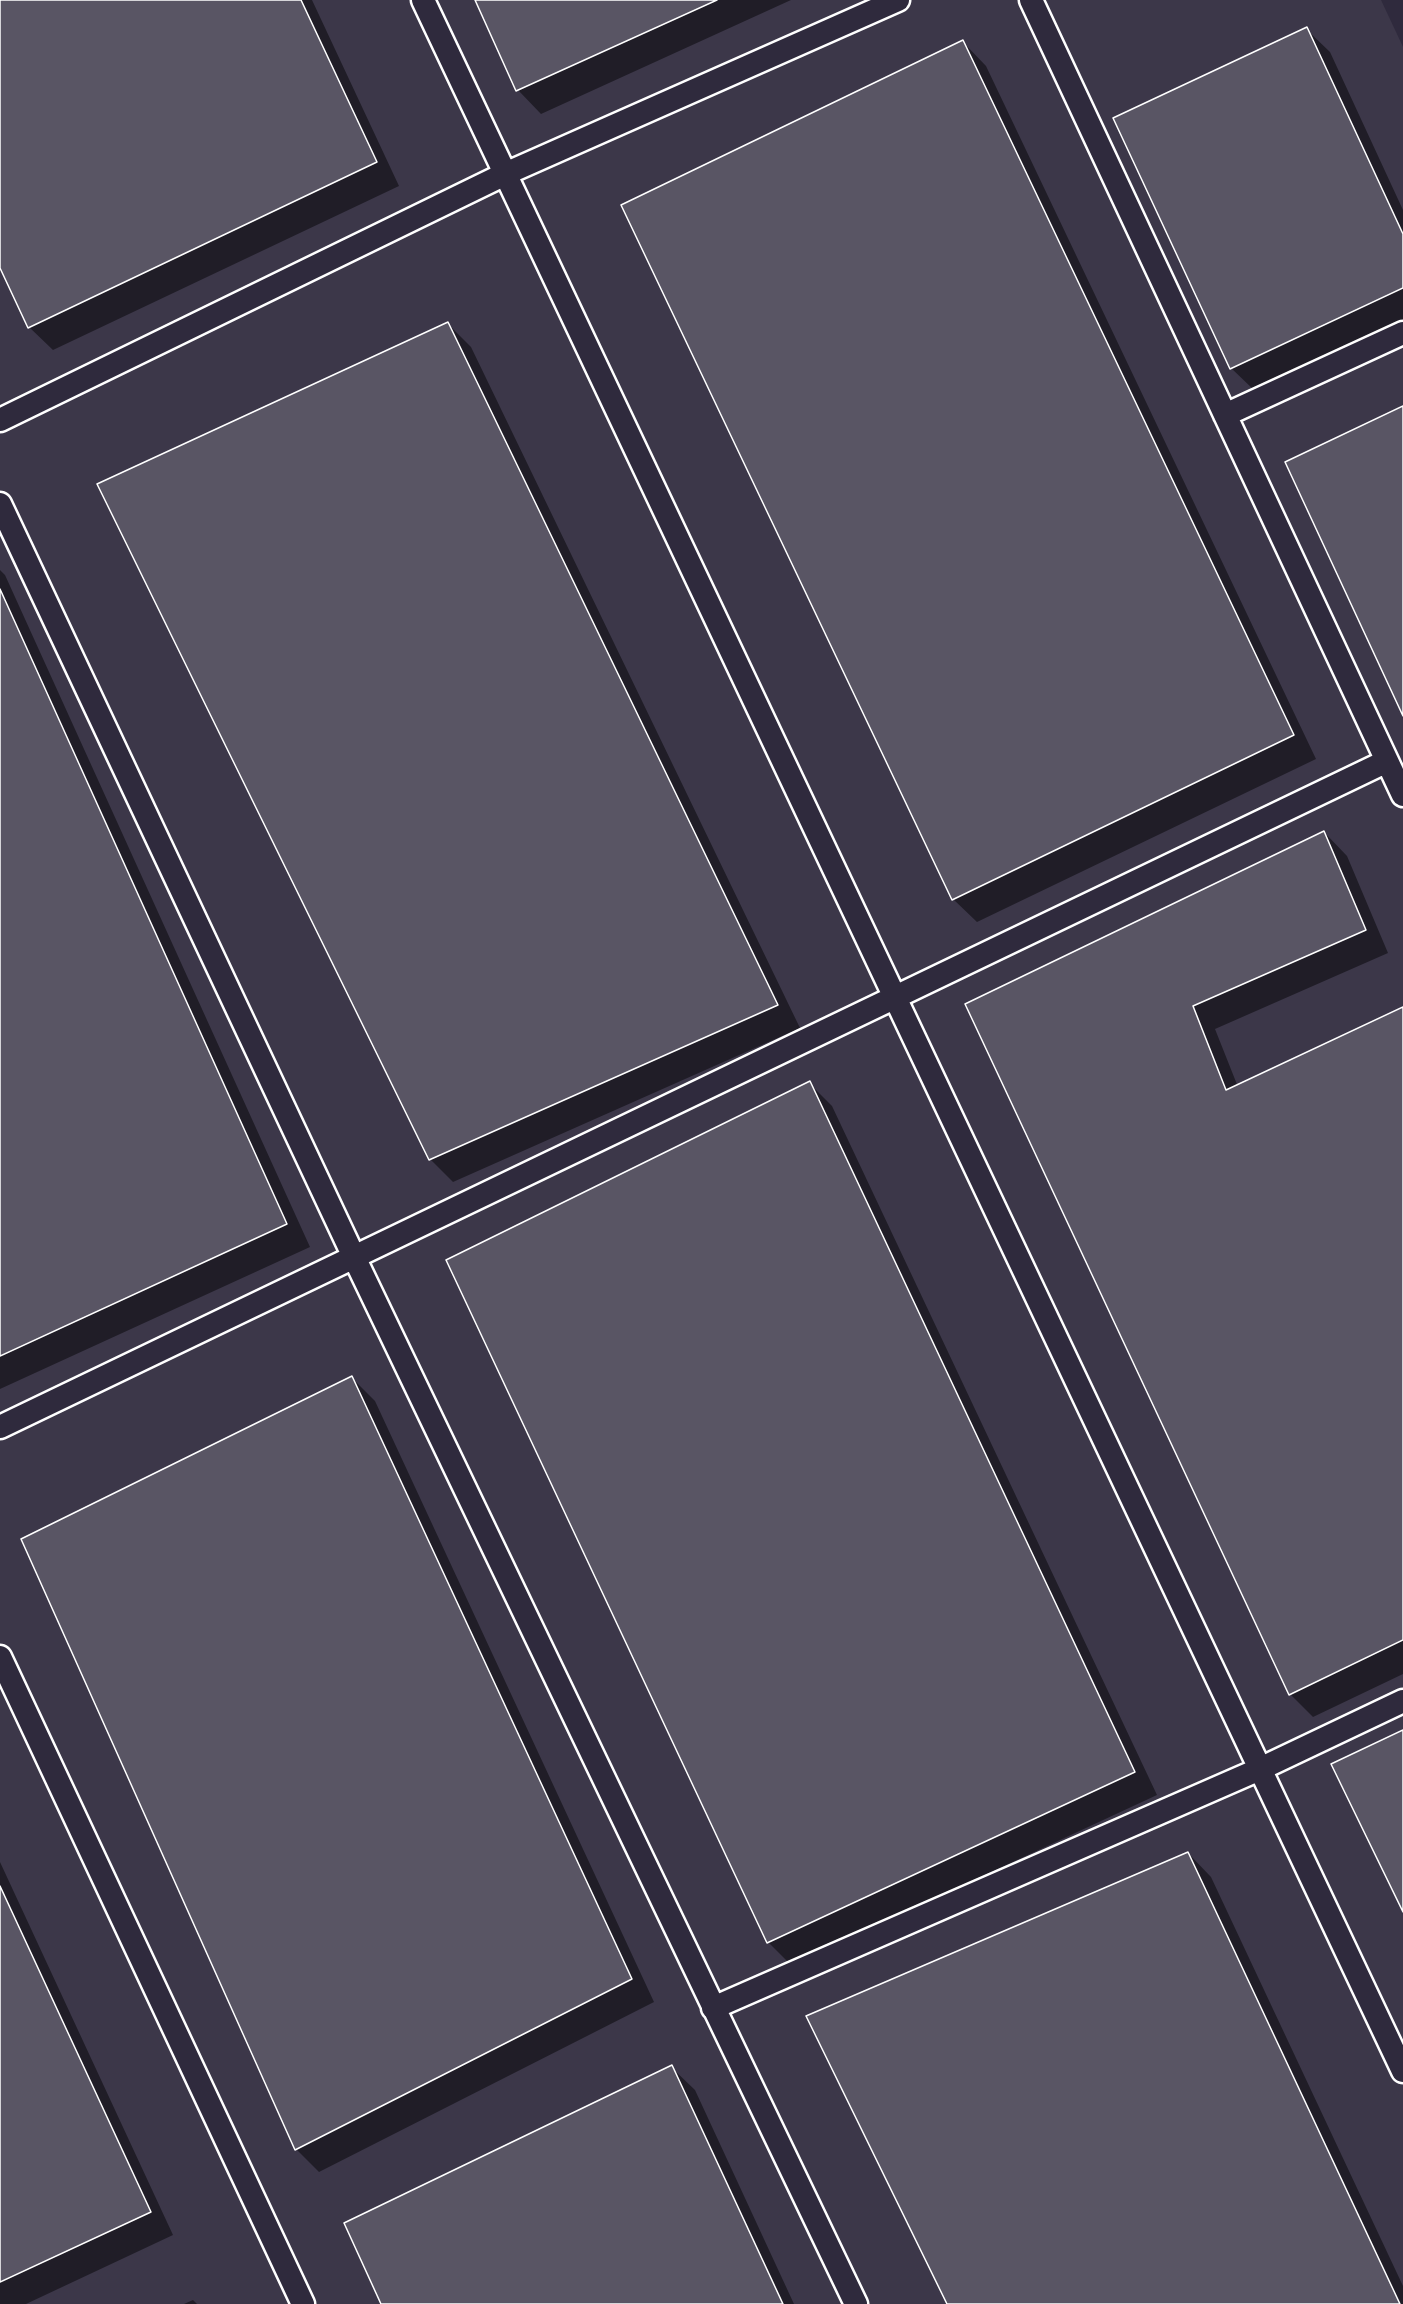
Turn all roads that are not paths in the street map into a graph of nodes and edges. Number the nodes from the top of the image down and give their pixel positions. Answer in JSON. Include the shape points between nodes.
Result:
{"nodes":[{"id":1,"x":423,"y":0,"type":"edge"},
{"id":2,"x":898,"y":0,"type":"edge"},
{"id":3,"x":1031,"y":0,"type":"edge"},
{"id":4,"x":505,"y":174,"type":"junction"},
{"id":5,"x":1403,"y":333,"type":"edge"},
{"id":6,"x":1225,"y":415,"type":"junction"},
{"id":7,"x":0,"y":420,"type":"edge"},
{"id":8,"x":0,"y":504,"type":"edge"},
{"id":9,"x":1387,"y":762,"type":"junction"},
{"id":10,"x":1403,"y":795,"type":"edge"},
{"id":11,"x":896,"y":998,"type":"junction"},
{"id":12,"x":354,"y":1257,"type":"junction"},
{"id":13,"x":0,"y":1427,"type":"edge"},
{"id":14,"x":0,"y":1657,"type":"edge"},
{"id":15,"x":1403,"y":1701,"type":"edge"},
{"id":16,"x":1260,"y":1769,"type":"junction"},
{"id":17,"x":713,"y":2008,"type":"junction"},
{"id":18,"x":1403,"y":2071,"type":"edge"},
{"id":19,"x":303,"y":2304,"type":"edge"},
{"id":20,"x":856,"y":2304,"type":"edge"}],
"edges":[{"from":1,"to":4,"type":"lane"},
{"from":2,"to":4,"type":"lane"},
{"from":3,"to":6,"type":"lane"},
{"from":4,"to":7,"type":"lane"},
{"from":4,"to":11,"type":"lane"},
{"from":5,"to":6,"type":"lane"},
{"from":6,"to":9,"type":"lane"},
{"from":8,"to":12,"type":"lane"},
{"from":9,"to":10,"type":"lane"},
{"from":9,"to":11,"type":"lane"},
{"from":11,"to":12,"type":"lane"},
{"from":11,"to":16,"type":"lane"},
{"from":12,"to":13,"type":"lane"},
{"from":12,"to":17,"type":"lane"},
{"from":14,"to":19,"type":"lane"},
{"from":15,"to":16,"type":"lane"},
{"from":16,"to":17,"type":"lane"},
{"from":16,"to":18,"type":"lane"},
{"from":17,"to":20,"type":"lane"}]}
